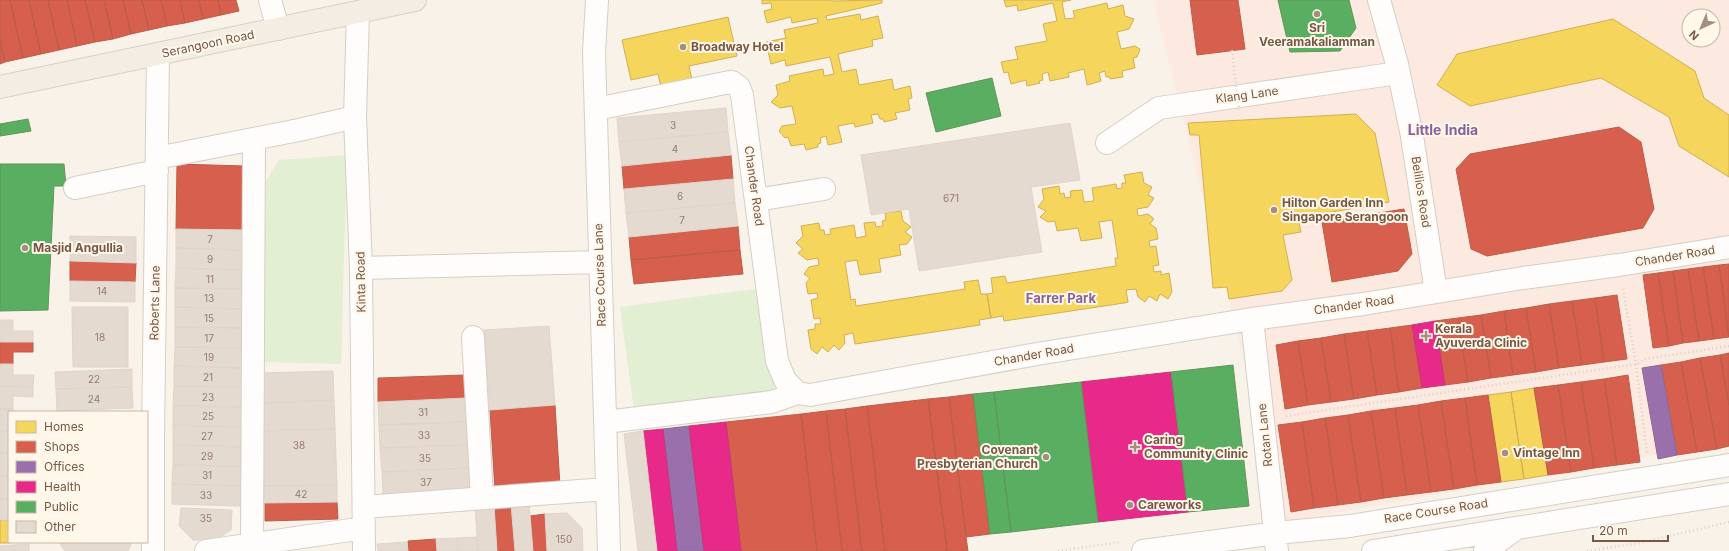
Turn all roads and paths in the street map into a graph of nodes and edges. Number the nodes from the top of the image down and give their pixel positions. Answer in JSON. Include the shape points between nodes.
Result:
{"nodes":[{"id":1,"x":270,"y":0,"type":"edge"},
{"id":2,"x":415,"y":0,"type":"edge"},
{"id":3,"x":597,"y":0,"type":"edge"},
{"id":4,"x":1379,"y":0,"type":"edge"},
{"id":5,"x":358,"y":13,"type":"junction"},
{"id":6,"x":278,"y":29,"type":"junction"},
{"id":7,"x":1232,"y":50,"type":"dead end"},
{"id":8,"x":158,"y":55,"type":"junction"},
{"id":9,"x":1398,"y":73,"type":"junction"},
{"id":10,"x":0,"y":87,"type":"edge"},
{"id":11,"x":596,"y":109,"type":"junction"},
{"id":12,"x":1238,"y":110,"type":"dead end"},
{"id":13,"x":355,"y":117,"type":"junction"},
{"id":14,"x":254,"y":140,"type":"junction"},
{"id":15,"x":1107,"y":143,"type":"dead end"},
{"id":16,"x":157,"y":165,"type":"junction"},
{"id":17,"x":75,"y":188,"type":"dead end"},
{"id":18,"x":824,"y":189,"type":"dead end"},
{"id":19,"x":756,"y":200,"type":"junction"},
{"id":20,"x":1729,"y":247,"type":"edge"},
{"id":21,"x":600,"y":262,"type":"junction"},
{"id":22,"x":1619,"y":266,"type":"junction"},
{"id":23,"x":361,"y":268,"type":"junction"},
{"id":24,"x":1436,"y":292,"type":"junction"},
{"id":25,"x":1252,"y":319,"type":"junction"},
{"id":26,"x":473,"y":337,"type":"dead end"},
{"id":27,"x":1729,"y":346,"type":"edge"},
{"id":28,"x":1636,"y":364,"type":"junction"},
{"id":29,"x":797,"y":393,"type":"junction"},
{"id":30,"x":1263,"y":419,"type":"junction"},
{"id":31,"x":605,"y":422,"type":"junction"},
{"id":32,"x":1729,"y":465,"type":"edge"},
{"id":33,"x":1654,"y":477,"type":"junction"},
{"id":34,"x":607,"y":489,"type":"junction"},
{"id":35,"x":1729,"y":494,"type":"edge"},
{"id":36,"x":482,"y":498,"type":"junction"},
{"id":37,"x":364,"y":517,"type":"junction"},
{"id":38,"x":1388,"y":519,"type":"junction"},
{"id":39,"x":1729,"y":522,"type":"edge"},
{"id":40,"x":1519,"y":527,"type":"junction"},
{"id":41,"x":1277,"y":542,"type":"edge"},
{"id":42,"x":252,"y":543,"type":"junction"},
{"id":43,"x":1443,"y":546,"type":"edge"},
{"id":44,"x":154,"y":551,"type":"edge"},
{"id":45,"x":206,"y":551,"type":"edge"},
{"id":46,"x":364,"y":551,"type":"edge"},
{"id":47,"x":609,"y":551,"type":"edge"},
{"id":48,"x":1142,"y":551,"type":"edge"},
{"id":49,"x":1376,"y":551,"type":"edge"},
{"id":50,"x":1485,"y":551,"type":"edge"},
{"id":51,"x":1587,"y":551,"type":"edge"}],
"edges":[{"from":1,"to":6,"type":"street"},
{"from":2,"to":5,"type":"main road","name":"Serangoon Road"},
{"from":3,"to":11,"type":"street","name":"Race Course Lane","via":[[594,52]]},
{"from":4,"to":9,"type":"street","name":"Belilios Road"},
{"from":5,"to":6,"type":"main road","name":"Serangoon Road"},
{"from":5,"to":13,"type":"street","name":"Kinta Road"},
{"from":6,"to":8,"type":"main road","name":"Serangoon Road"},
{"from":7,"to":12,"type":"path","bridge":true},
{"from":8,"to":10,"type":"main road","name":"Serangoon Road"},
{"from":8,"to":16,"type":"street","name":"Roberts Lane"},
{"from":9,"to":15,"type":"street","name":"Klang Lane","via":[[1159,108]]},
{"from":9,"to":24,"type":"street","name":"Belilios Road","via":[[1412,136]]},
{"from":11,"to":19,"type":"street","name":"Chander Road","via":[[732,82],[739,87],[742,95]]},
{"from":11,"to":21,"type":"street","name":"Race Course Lane"},
{"from":13,"to":14,"type":"street"},
{"from":13,"to":23,"type":"street","name":"Kinta Road"},
{"from":14,"to":16,"type":"street"},
{"from":14,"to":42,"type":"street"},
{"from":16,"to":17,"type":"street"},
{"from":16,"to":44,"type":"street","name":"Roberts Lane"},
{"from":18,"to":19,"type":"street"},
{"from":19,"to":29,"type":"street","name":"Chander Road","via":[[777,361],[785,380]]},
{"from":20,"to":22,"type":"street","name":"Chander Road"},
{"from":21,"to":23,"type":"street"},
{"from":21,"to":31,"type":"street","name":"Race Course Lane"},
{"from":22,"to":24,"type":"street","name":"Chander Road"},
{"from":22,"to":28,"type":"path"},
{"from":23,"to":37,"type":"street","name":"Kinta Road"},
{"from":24,"to":25,"type":"street","name":"Chander Road"},
{"from":25,"to":29,"type":"street","name":"Chander Road","via":[[1030,355],[824,393]]},
{"from":25,"to":30,"type":"street","name":"Rotan Lane"},
{"from":26,"to":36,"type":"street"},
{"from":27,"to":28,"type":"path","via":[[1646,359]]},
{"from":28,"to":30,"type":"path"},
{"from":28,"to":33,"type":"path","via":[[1649,467]]},
{"from":29,"to":31,"type":"street","via":[[772,402]]},
{"from":30,"to":41,"type":"street","name":"Rotan Lane"},
{"from":31,"to":34,"type":"street","name":"Race Course Lane"},
{"from":32,"to":33,"type":"street","name":"Race Course Road"},
{"from":33,"to":38,"type":"street","name":"Race Course Road"},
{"from":34,"to":36,"type":"street"},
{"from":34,"to":47,"type":"street","name":"Race Course Lane"},
{"from":35,"to":40,"type":"street"},
{"from":36,"to":37,"type":"street"},
{"from":37,"to":42,"type":"street"},
{"from":37,"to":46,"type":"street","name":"Kinta Road"},
{"from":38,"to":41,"type":"street","name":"Race Course Road"},
{"from":38,"to":43,"type":"street","via":[[1419,523],[1429,529]]},
{"from":39,"to":51,"type":"path","via":[[1639,543]]},
{"from":40,"to":43,"type":"street"},
{"from":40,"to":50,"type":"street"},
{"from":41,"to":48,"type":"street","name":"Race Course Road"},
{"from":42,"to":45,"type":"street"},
{"from":43,"to":49,"type":"street"}]}
